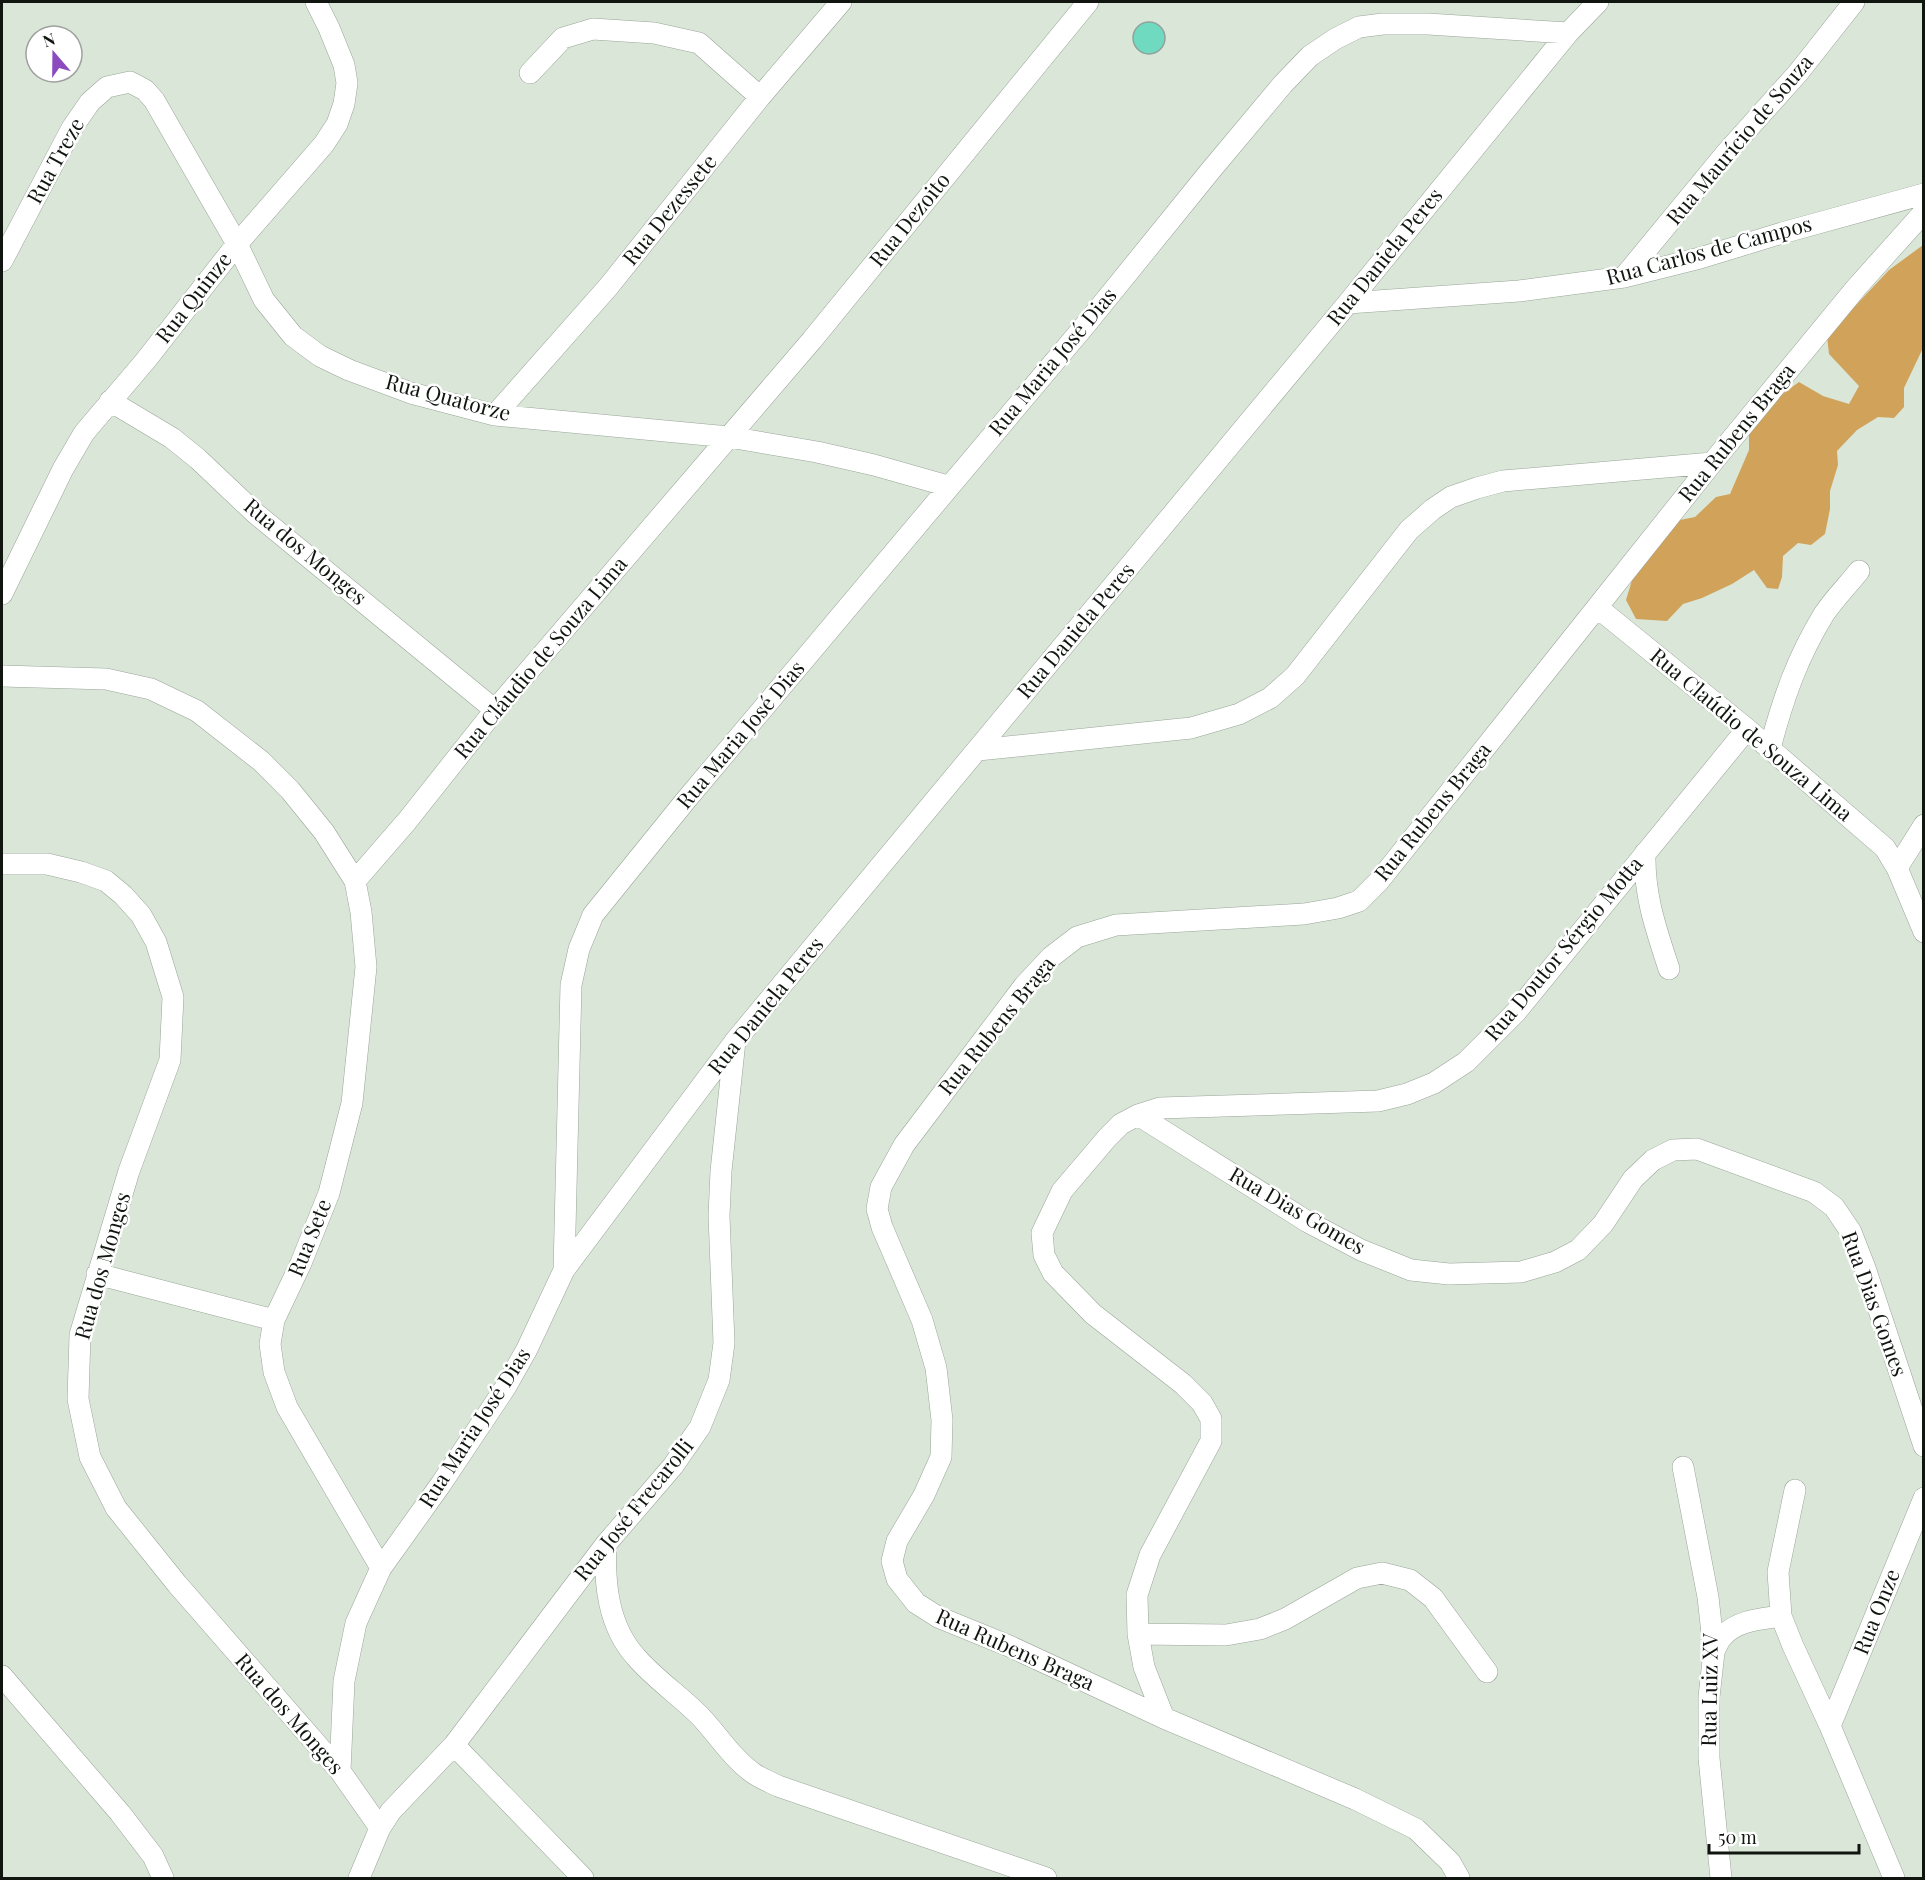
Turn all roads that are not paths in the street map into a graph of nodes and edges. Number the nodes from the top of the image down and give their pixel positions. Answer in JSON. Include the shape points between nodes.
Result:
{"nodes":[{"id":1,"x":316,"y":2,"type":"edge"},
{"id":2,"x":841,"y":2,"type":"edge"},
{"id":3,"x":1088,"y":2,"type":"edge"},
{"id":4,"x":1598,"y":2,"type":"edge"},
{"id":5,"x":1854,"y":2,"type":"edge"},
{"id":6,"x":1568,"y":33,"type":"junction"},
{"id":7,"x":530,"y":72,"type":"dead end"},
{"id":8,"x":130,"y":82,"type":"joint"},
{"id":9,"x":760,"y":97,"type":"junction"},
{"id":10,"x":1923,"y":194,"type":"edge"},
{"id":11,"x":1923,"y":212,"type":"edge"},
{"id":12,"x":237,"y":244,"type":"junction"},
{"id":13,"x":2,"y":261,"type":"edge"},
{"id":14,"x":1624,"y":277,"type":"junction"},
{"id":15,"x":1348,"y":303,"type":"junction"},
{"id":16,"x":110,"y":401,"type":"junction"},
{"id":17,"x":495,"y":415,"type":"junction"},
{"id":18,"x":729,"y":436,"type":"junction"},
{"id":19,"x":1712,"y":463,"type":"junction"},
{"id":20,"x":948,"y":486,"type":"junction"},
{"id":21,"x":1859,"y":571,"type":"dead end"},
{"id":22,"x":2,"y":594,"type":"edge"},
{"id":23,"x":1598,"y":608,"type":"junction"},
{"id":24,"x":2,"y":676,"type":"edge"},
{"id":25,"x":495,"y":710,"type":"junction"},
{"id":26,"x":1747,"y":729,"type":"junction"},
{"id":27,"x":1770,"y":748,"type":"junction"},
{"id":28,"x":978,"y":750,"type":"junction"},
{"id":29,"x":1923,"y":825,"type":"edge"},
{"id":30,"x":1645,"y":854,"type":"junction"},
{"id":31,"x":2,"y":864,"type":"edge"},
{"id":32,"x":1897,"y":868,"type":"junction"},
{"id":33,"x":355,"y":881,"type":"junction"},
{"id":34,"x":1923,"y":932,"type":"edge"},
{"id":35,"x":1669,"y":969,"type":"dead end"},
{"id":36,"x":736,"y":1040,"type":"junction"},
{"id":37,"x":1138,"y":1115,"type":"junction"},
{"id":38,"x":564,"y":1270,"type":"junction"},
{"id":39,"x":97,"y":1274,"type":"junction"},
{"id":40,"x":274,"y":1320,"type":"junction"},
{"id":41,"x":1923,"y":1446,"type":"edge"},
{"id":42,"x":1683,"y":1467,"type":"dead end"},
{"id":43,"x":1794,"y":1490,"type":"dead end"},
{"id":44,"x":1923,"y":1498,"type":"edge"},
{"id":45,"x":606,"y":1544,"type":"junction"},
{"id":46,"x":381,"y":1568,"type":"junction"},
{"id":47,"x":1781,"y":1616,"type":"junction"},
{"id":48,"x":1138,"y":1634,"type":"junction"},
{"id":49,"x":1714,"y":1652,"type":"junction"},
{"id":50,"x":1487,"y":1672,"type":"dead end"},
{"id":51,"x":2,"y":1676,"type":"edge"},
{"id":52,"x":1164,"y":1718,"type":"junction"},
{"id":53,"x":1830,"y":1726,"type":"junction"},
{"id":54,"x":454,"y":1745,"type":"junction"},
{"id":55,"x":340,"y":1771,"type":"junction"},
{"id":56,"x":380,"y":1828,"type":"junction"},
{"id":57,"x":1005,"y":1870,"type":"edge"},
{"id":58,"x":163,"y":1878,"type":"edge"},
{"id":59,"x":359,"y":1878,"type":"edge"},
{"id":60,"x":583,"y":1878,"type":"edge"},
{"id":61,"x":1046,"y":1878,"type":"edge"},
{"id":62,"x":1459,"y":1878,"type":"edge"},
{"id":63,"x":1721,"y":1878,"type":"edge"},
{"id":64,"x":1894,"y":1878,"type":"edge"}],
"edges":[{"from":1,"to":12,"type":"street","name":"Rua Quinze","via":[[344,65],[344,104],[324,144]]},
{"from":2,"to":9,"type":"street","name":"Rua Dezessete"},
{"from":3,"to":18,"type":"street","name":"Rua Dezoito"},
{"from":4,"to":6,"type":"street","name":"Rua Daniela Peres"},
{"from":5,"to":14,"type":"street","name":"Rua Maurício de Souza"},
{"from":6,"to":15,"type":"street","name":"Rua Daniela Peres"},
{"from":6,"to":20,"type":"street","name":"Rua Maria José Dias","via":[[1383,24],[1359,27],[1310,56]]},
{"from":7,"to":9,"type":"street","via":[[563,38],[593,29],[654,33],[699,44]]},
{"from":8,"to":12,"type":"street","name":"Rua Quatorze","via":[[154,100]]},
{"from":8,"to":13,"type":"street","name":"Rua Treze","via":[[107,87],[90,102],[72,128]]},
{"from":9,"to":17,"type":"street","name":"Rua Dezessete","via":[[609,286]]},
{"from":10,"to":14,"type":"street","name":"Rua Carlos de Campos"},
{"from":11,"to":19,"type":"street","name":"Rua Rubens Braga"},
{"from":12,"to":16,"type":"street","name":"Rua Quinze"},
{"from":12,"to":17,"type":"street","name":"Rua Quatorze","via":[[278,320],[320,356],[411,393]]},
{"from":14,"to":15,"type":"street","name":"Rua Carlos de Campos","via":[[1519,291]]},
{"from":15,"to":28,"type":"street","name":"Rua Daniela Peres"},
{"from":16,"to":22,"type":"street","name":"Rua Quinze","via":[[63,469]]},
{"from":16,"to":25,"type":"street","name":"Rua dos Monges","via":[[172,438],[255,513]]},
{"from":17,"to":18,"type":"street","name":"Rua Quatorze"},
{"from":18,"to":20,"type":"street","name":"Rua Quatorze","via":[[874,465]]},
{"from":18,"to":25,"type":"street","name":"Rua Cláudio de Souza Lima"},
{"from":19,"to":23,"type":"street","name":"Rua Rubens Braga"},
{"from":19,"to":28,"type":"street","via":[[1503,481],[1451,497],[1409,530],[1295,676],[1270,698],[1239,714],[1191,728]]},
{"from":20,"to":38,"type":"street","name":"Rua Maria José Dias","via":[[593,915],[579,949],[571,986]]},
{"from":21,"to":27,"type":"street","via":[[1826,612],[1800,656],[1782,701]]},
{"from":23,"to":26,"type":"street","name":"Rua Claúdio de Souza Lima"},
{"from":23,"to":52,"type":"street","name":"Rua Rubens Braga","via":[[1359,901],[1304,914],[1116,925],[1077,937],[1024,986],[904,1145],[881,1187],[877,1209],[922,1320],[936,1368],[942,1420],[941,1457],[897,1541],[892,1561],[897,1579],[916,1603],[938,1617]]},
{"from":24,"to":33,"type":"street","via":[[106,678],[151,689],[197,711],[261,761],[290,790],[324,832]]},
{"from":25,"to":33,"type":"street","name":"Rua Cláudio de Souza Lima"},
{"from":26,"to":27,"type":"street","name":"Rua Claúdio de Souza Lima"},
{"from":26,"to":30,"type":"street","name":"Rua Doutor Sérgio Motta"},
{"from":27,"to":32,"type":"street","name":"Rua Claúdio de Souza Lima","via":[[1886,848]]},
{"from":28,"to":36,"type":"street","name":"Rua Daniela Peres"},
{"from":29,"to":32,"type":"street"},
{"from":30,"to":35,"type":"street","via":[[1648,900]]},
{"from":30,"to":37,"type":"street","name":"Rua Doutor Sérgio Motta","via":[[1516,1012],[1466,1062],[1434,1083],[1378,1101],[1160,1108]]},
{"from":31,"to":39,"type":"street","name":"Rua dos Monges","via":[[47,864],[106,881],[141,915],[156,942],[173,997],[170,1060]]},
{"from":32,"to":34,"type":"street","name":"Rua Claúdio de Souza Lima"},
{"from":33,"to":40,"type":"street","name":"Rua Sete","via":[[366,966],[352,1103],[329,1193]]},
{"from":36,"to":38,"type":"street","name":"Rua Daniela Peres"},
{"from":36,"to":45,"type":"street","name":"Rua José Frecarolli","via":[[721,1171],[724,1343],[719,1380],[700,1426],[673,1466]]},
{"from":37,"to":41,"type":"street","name":"Rua Dias Gomes","via":[[1308,1222],[1411,1270],[1449,1274],[1521,1272],[1555,1262],[1578,1250],[1603,1224],[1633,1179],[1653,1160],[1673,1150],[1698,1149],[1814,1192],[1834,1207],[1851,1232]]},
{"from":37,"to":48,"type":"street","name":"Rua Doutor Sérgio Motta","via":[[1120,1124],[1062,1191],[1042,1233],[1044,1255],[1053,1273],[1093,1314],[1183,1384],[1211,1419],[1211,1441],[1150,1555],[1137,1595]]},
{"from":38,"to":46,"type":"street","name":"Rua Maria José Dias","via":[[505,1388]]},
{"from":39,"to":40,"type":"street"},
{"from":39,"to":55,"type":"street","name":"Rua dos Monges","via":[[80,1335],[78,1399],[90,1457],[129,1525]]},
{"from":40,"to":46,"type":"street","name":"Rua Sete","via":[[270,1344],[274,1372],[287,1407]]},
{"from":42,"to":49,"type":"street","name":"Rua Luiz XV","via":[[1708,1597]]},
{"from":43,"to":47,"type":"street","via":[[1778,1572]]},
{"from":44,"to":53,"type":"street","name":"Rua Onze"},
{"from":45,"to":54,"type":"street","name":"Rua José Frecarolli"},
{"from":45,"to":57,"type":"street","via":[[607,1597],[618,1630],[634,1655],[692,1708],[754,1774]]},
{"from":46,"to":55,"type":"street","name":"Rua Maria José Dias","via":[[356,1623],[344,1681]]},
{"from":47,"to":49,"type":"street","via":[[1735,1627],[1723,1636]]},
{"from":47,"to":53,"type":"street"},
{"from":48,"to":50,"type":"street","via":[[1227,1635],[1260,1629],[1357,1578],[1382,1573],[1410,1581],[1433,1598]]},
{"from":48,"to":52,"type":"street","name":"Rua Doutor Sérgio Motta","via":[[1144,1667]]},
{"from":49,"to":63,"type":"street","name":"Rua Luiz XV","via":[[1709,1758]]},
{"from":51,"to":58,"type":"street","via":[[120,1813],[153,1857]]},
{"from":52,"to":62,"type":"street","name":"Rua Rubens Braga","via":[[1416,1829],[1450,1862]]},
{"from":53,"to":64,"type":"street"},
{"from":54,"to":56,"type":"street","name":"Rua José Frecarolli","via":[[391,1811]]},
{"from":54,"to":60,"type":"street"},
{"from":55,"to":56,"type":"street","name":"Rua dos Monges"},
{"from":56,"to":59,"type":"street","name":"Rua José Frecarolli"},
{"from":57,"to":61,"type":"street"}]}
